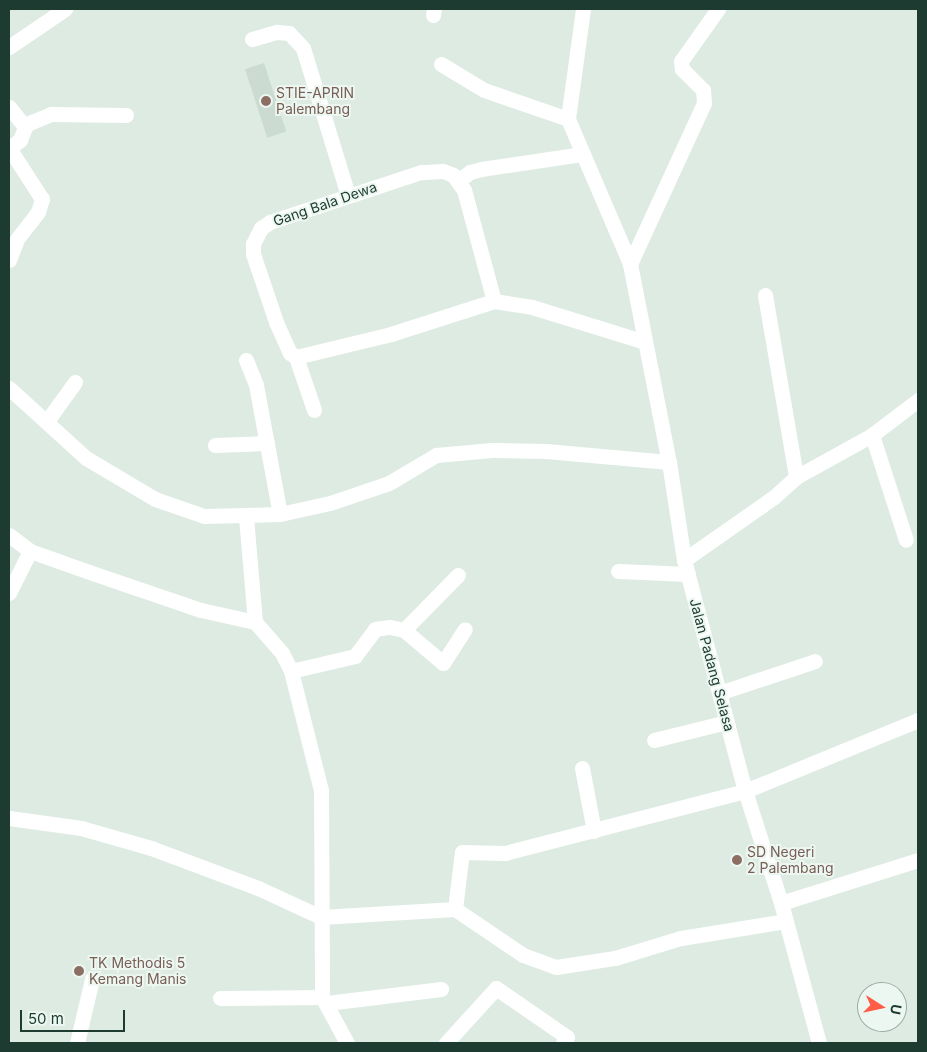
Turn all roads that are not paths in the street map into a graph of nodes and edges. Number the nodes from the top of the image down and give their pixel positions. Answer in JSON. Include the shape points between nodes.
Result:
{"nodes":[{"id":1,"x":65,"y":9,"type":"edge"},
{"id":2,"x":582,"y":9,"type":"edge"},
{"id":3,"x":718,"y":9,"type":"edge"},
{"id":4,"x":252,"y":39,"type":"dead end"},
{"id":5,"x":9,"y":47,"type":"edge"},
{"id":6,"x":441,"y":64,"type":"dead end"},
{"id":7,"x":9,"y":107,"type":"edge"},
{"id":8,"x":126,"y":116,"type":"dead end"},
{"id":9,"x":568,"y":118,"type":"junction"},
{"id":10,"x":24,"y":124,"type":"junction"},
{"id":11,"x":9,"y":148,"type":"edge"},
{"id":12,"x":583,"y":154,"type":"junction"},
{"id":13,"x":458,"y":181,"type":"junction"},
{"id":14,"x":348,"y":195,"type":"junction"},
{"id":15,"x":9,"y":260,"type":"edge"},
{"id":16,"x":630,"y":264,"type":"junction"},
{"id":17,"x":765,"y":296,"type":"dead end"},
{"id":18,"x":494,"y":301,"type":"junction"},
{"id":19,"x":645,"y":342,"type":"junction"},
{"id":20,"x":296,"y":357,"type":"junction"},
{"id":21,"x":246,"y":360,"type":"dead end"},
{"id":22,"x":75,"y":382,"type":"dead end"},
{"id":23,"x":9,"y":388,"type":"edge"},
{"id":24,"x":918,"y":400,"type":"edge"},
{"id":25,"x":314,"y":410,"type":"dead end"},
{"id":26,"x":47,"y":421,"type":"junction"},
{"id":27,"x":872,"y":435,"type":"junction"},
{"id":28,"x":267,"y":443,"type":"junction"},
{"id":29,"x":215,"y":445,"type":"dead end"},
{"id":30,"x":669,"y":462,"type":"junction"},
{"id":31,"x":796,"y":477,"type":"junction"},
{"id":32,"x":280,"y":514,"type":"junction"},
{"id":33,"x":246,"y":517,"type":"junction"},
{"id":34,"x":9,"y":535,"type":"edge"},
{"id":35,"x":906,"y":540,"type":"dead end"},
{"id":36,"x":30,"y":550,"type":"junction"},
{"id":37,"x":686,"y":567,"type":"junction"},
{"id":38,"x":618,"y":571,"type":"dead end"},
{"id":39,"x":458,"y":575,"type":"dead end"},
{"id":40,"x":9,"y":593,"type":"edge"},
{"id":41,"x":255,"y":622,"type":"junction"},
{"id":42,"x":465,"y":629,"type":"dead end"},
{"id":43,"x":404,"y":630,"type":"junction"},
{"id":44,"x":815,"y":661,"type":"dead end"},
{"id":45,"x":291,"y":671,"type":"junction"},
{"id":46,"x":719,"y":693,"type":"junction"},
{"id":47,"x":918,"y":720,"type":"edge"},
{"id":48,"x":727,"y":722,"type":"junction"},
{"id":49,"x":654,"y":740,"type":"dead end"},
{"id":50,"x":582,"y":768,"type":"dead end"},
{"id":51,"x":746,"y":791,"type":"junction"},
{"id":52,"x":9,"y":818,"type":"edge"},
{"id":53,"x":594,"y":831,"type":"junction"},
{"id":54,"x":918,"y":860,"type":"edge"},
{"id":55,"x":781,"y":903,"type":"junction"},
{"id":56,"x":455,"y":909,"type":"junction"},
{"id":57,"x":321,"y":917,"type":"junction"},
{"id":58,"x":786,"y":921,"type":"junction"},
{"id":59,"x":92,"y":980,"type":"dead end"},
{"id":60,"x":441,"y":989,"type":"dead end"},
{"id":61,"x":220,"y":998,"type":"dead end"},
{"id":62,"x":325,"y":1000,"type":"junction"},
{"id":63,"x":343,"y":1042,"type":"edge"},
{"id":64,"x":77,"y":1043,"type":"edge"},
{"id":65,"x":446,"y":1043,"type":"edge"},
{"id":66,"x":562,"y":1043,"type":"edge"},
{"id":67,"x":819,"y":1043,"type":"edge"}],
"edges":[{"from":1,"to":5,"type":"street"},
{"from":2,"to":9,"type":"street"},
{"from":3,"to":16,"type":"street","via":[[680,61],[682,70],[703,90],[704,104]]},
{"from":4,"to":14,"type":"street","via":[[277,32],[289,33],[303,48]]},
{"from":6,"to":9,"type":"street","via":[[484,90]]},
{"from":7,"to":10,"type":"street"},
{"from":8,"to":10,"type":"street","via":[[51,114]]},
{"from":9,"to":12,"type":"street","name":"Jalan Padang Selasa"},
{"from":10,"to":11,"type":"street","via":[[20,140]]},
{"from":11,"to":15,"type":"street","via":[[42,199],[38,212],[16,239]]},
{"from":12,"to":13,"type":"street","via":[[481,169]]},
{"from":12,"to":16,"type":"street","name":"Jalan Padang Selasa"},
{"from":13,"to":14,"type":"street","name":"Gang Bala Dewa","via":[[442,171],[421,172]]},
{"from":13,"to":18,"type":"street"},
{"from":14,"to":20,"type":"street","name":"Gang Bala Dewa","via":[[270,222],[261,228],[253,244],[253,254],[276,322],[290,353]]},
{"from":16,"to":19,"type":"street","name":"Jalan Padang Selasa"},
{"from":17,"to":31,"type":"street"},
{"from":18,"to":19,"type":"street","via":[[532,308]]},
{"from":18,"to":20,"type":"street","via":[[391,334]]},
{"from":19,"to":30,"type":"street","name":"Jalan Padang Selasa"},
{"from":20,"to":25,"type":"street"},
{"from":21,"to":28,"type":"street","via":[[256,385]]},
{"from":22,"to":26,"type":"street"},
{"from":23,"to":26,"type":"street"},
{"from":24,"to":27,"type":"street"},
{"from":26,"to":33,"type":"street","via":[[86,458],[155,499],[204,516]]},
{"from":27,"to":31,"type":"street"},
{"from":27,"to":35,"type":"street"},
{"from":28,"to":29,"type":"street"},
{"from":28,"to":32,"type":"street"},
{"from":30,"to":32,"type":"street","via":[[546,451],[492,450],[436,455],[390,483],[330,503]]},
{"from":30,"to":37,"type":"street","name":"Jalan Padang Selasa"},
{"from":31,"to":37,"type":"street"},
{"from":32,"to":33,"type":"street"},
{"from":33,"to":41,"type":"street"},
{"from":34,"to":36,"type":"street"},
{"from":36,"to":40,"type":"street"},
{"from":36,"to":41,"type":"street","via":[[200,610]]},
{"from":37,"to":38,"type":"street"},
{"from":37,"to":46,"type":"street","name":"Jalan Padang Selasa"},
{"from":39,"to":43,"type":"street"},
{"from":41,"to":45,"type":"street","via":[[282,653]]},
{"from":42,"to":43,"type":"street","via":[[443,663]]},
{"from":43,"to":45,"type":"street","via":[[390,627],[375,629],[355,656]]},
{"from":44,"to":46,"type":"street"},
{"from":45,"to":57,"type":"street","via":[[321,790]]},
{"from":46,"to":48,"type":"street","name":"Jalan Padang Selasa"},
{"from":47,"to":51,"type":"street"},
{"from":48,"to":49,"type":"street"},
{"from":48,"to":51,"type":"street","name":"Jalan Padang Selasa"},
{"from":50,"to":53,"type":"street"},
{"from":51,"to":53,"type":"street"},
{"from":51,"to":55,"type":"street","name":"Jalan Padang Selasa"},
{"from":52,"to":57,"type":"street","via":[[81,828],[150,848],[258,888]]},
{"from":53,"to":56,"type":"street","via":[[505,854],[462,852]]},
{"from":54,"to":55,"type":"street"},
{"from":55,"to":58,"type":"street","name":"Jalan Padang Selasa"},
{"from":56,"to":57,"type":"street"},
{"from":56,"to":58,"type":"street","via":[[523,955],[565,968],[615,958],[681,938]]},
{"from":57,"to":62,"type":"street"},
{"from":58,"to":67,"type":"street","name":"Jalan Padang Selasa"},
{"from":59,"to":64,"type":"street"},
{"from":60,"to":62,"type":"street"},
{"from":61,"to":62,"type":"street"},
{"from":62,"to":63,"type":"street"},
{"from":65,"to":66,"type":"street","via":[[496,988],[567,1037]]}]}
